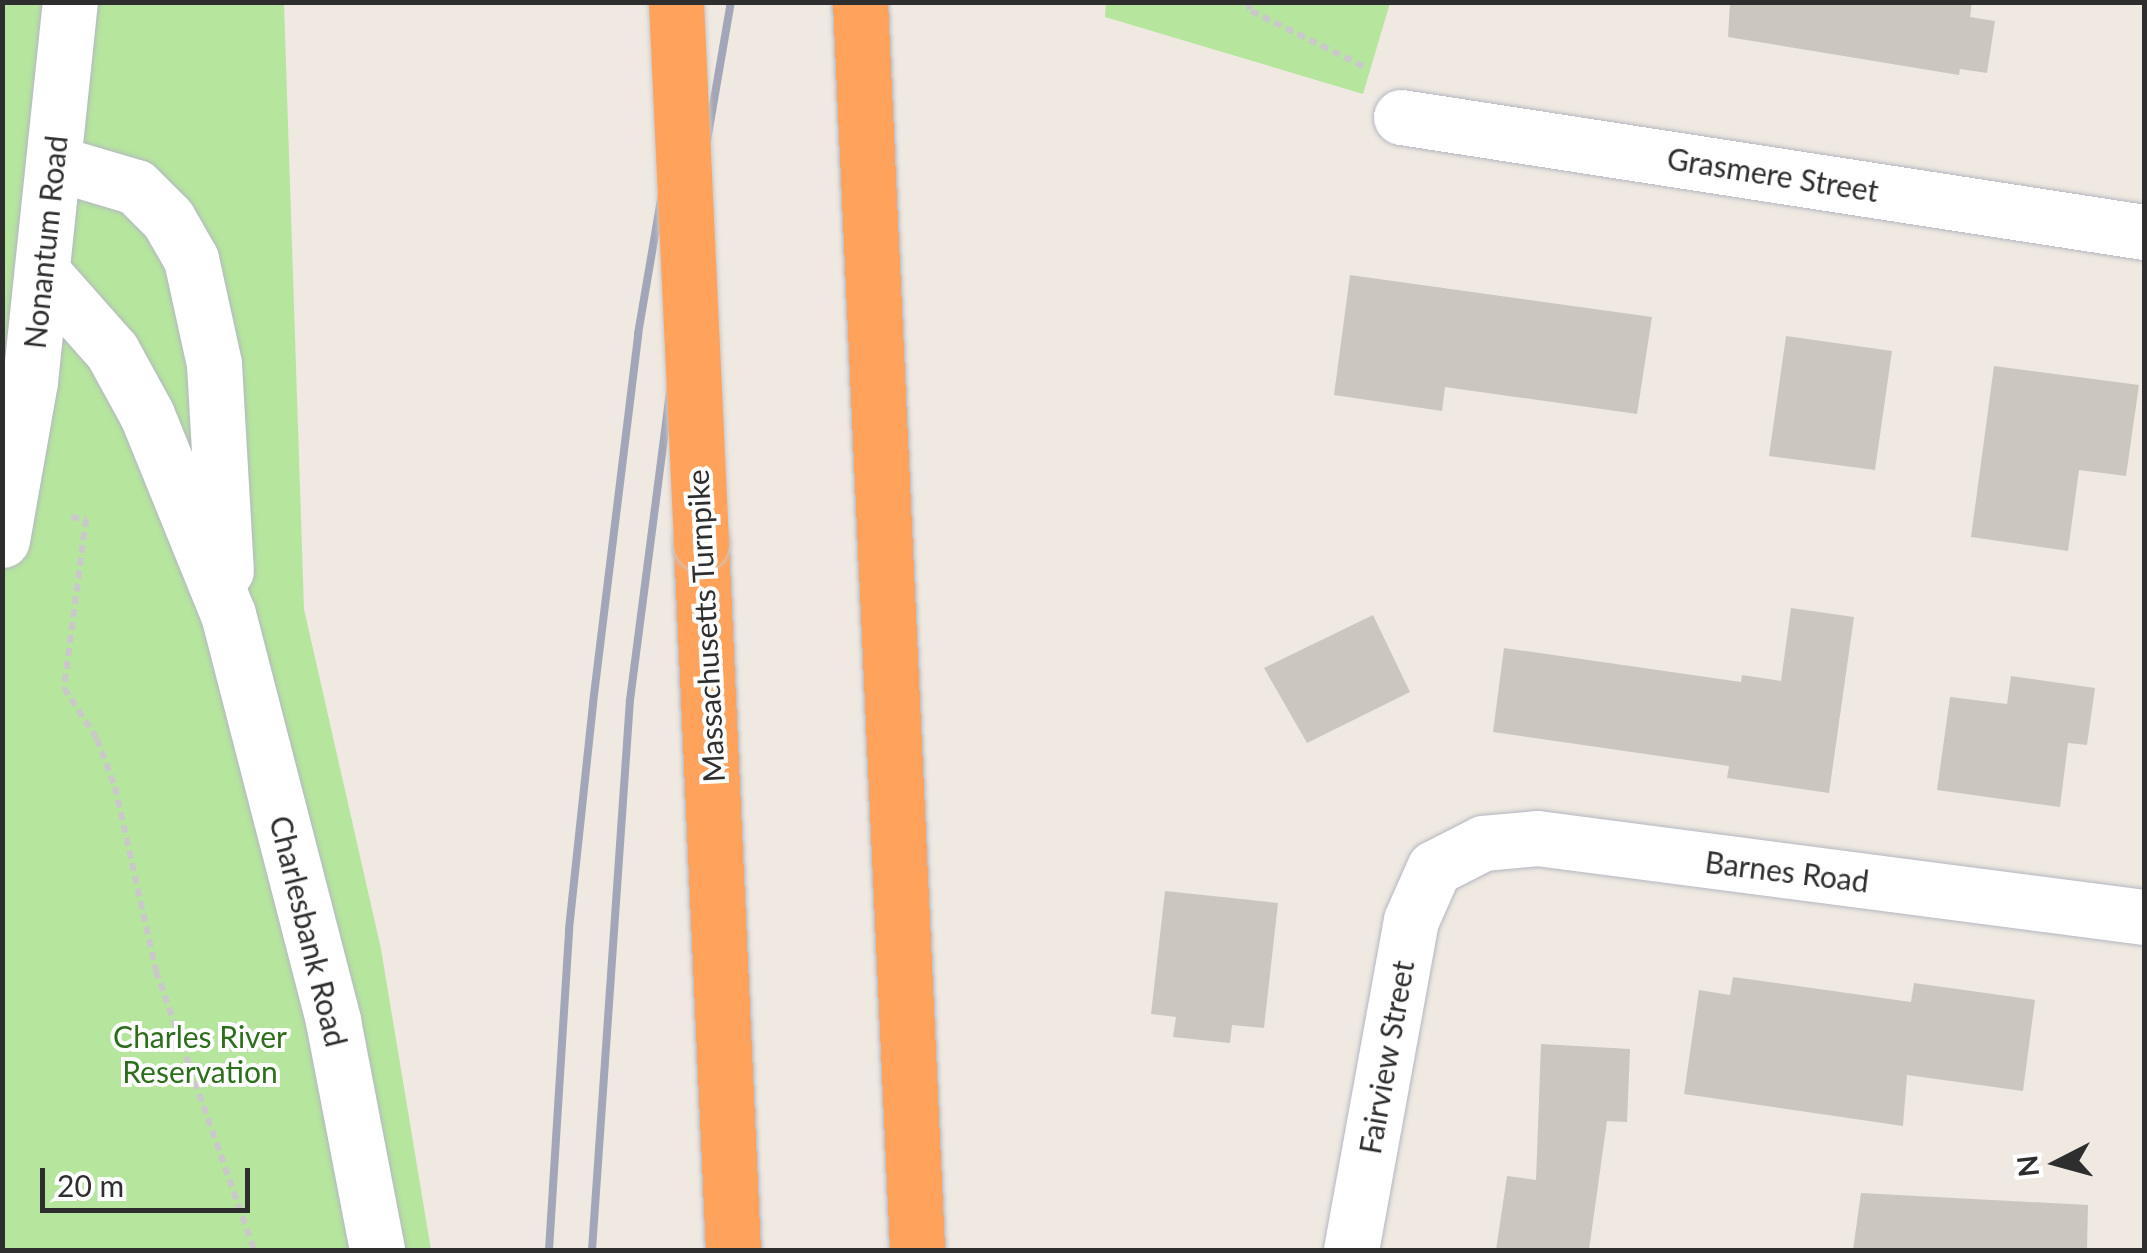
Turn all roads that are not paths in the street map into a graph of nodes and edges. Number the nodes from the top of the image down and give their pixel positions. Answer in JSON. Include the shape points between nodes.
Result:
{"nodes":[{"id":1,"x":70,"y":2,"type":"edge"},
{"id":2,"x":676,"y":2,"type":"edge"},
{"id":3,"x":860,"y":2,"type":"edge"},
{"id":4,"x":1400,"y":116,"type":"dead end"},
{"id":5,"x":55,"y":163,"type":"junction"},
{"id":6,"x":2144,"y":232,"type":"edge"},
{"id":7,"x":42,"y":272,"type":"junction"},
{"id":8,"x":2,"y":540,"type":"edge"},
{"id":9,"x":228,"y":614,"type":"junction"},
{"id":10,"x":1434,"y":868,"type":"joint"},
{"id":11,"x":2144,"y":917,"type":"edge"},
{"id":12,"x":377,"y":1250,"type":"edge"},
{"id":13,"x":734,"y":1250,"type":"edge"},
{"id":14,"x":917,"y":1250,"type":"edge"},
{"id":15,"x":1351,"y":1250,"type":"edge"}],
"edges":[{"from":1,"to":5,"type":"street","name":"Nonantum Road"},
{"from":2,"to":13,"type":"highway","name":"Massachusetts Turnpike","bridge":true},
{"from":3,"to":14,"type":"highway"},
{"from":4,"to":6,"type":"street","name":"Grasmere Street"},
{"from":5,"to":7,"type":"street","name":"Nonantum Road"},
{"from":5,"to":9,"type":"street","name":"Charlesbank Road","via":[[136,187],[168,219],[190,260],[214,364]]},
{"from":7,"to":8,"type":"street","name":"Nonantum Road"},
{"from":7,"to":9,"type":"street","name":"Charlesbank Road","via":[[78,306],[121,367]]},
{"from":9,"to":12,"type":"street","name":"Charlesbank Road","via":[[333,1021]]},
{"from":10,"to":11,"type":"street","name":"Barnes Road","via":[[1483,843],[1538,838]]},
{"from":10,"to":15,"type":"street","name":"Fairview Street","via":[[1411,920]]}]}
